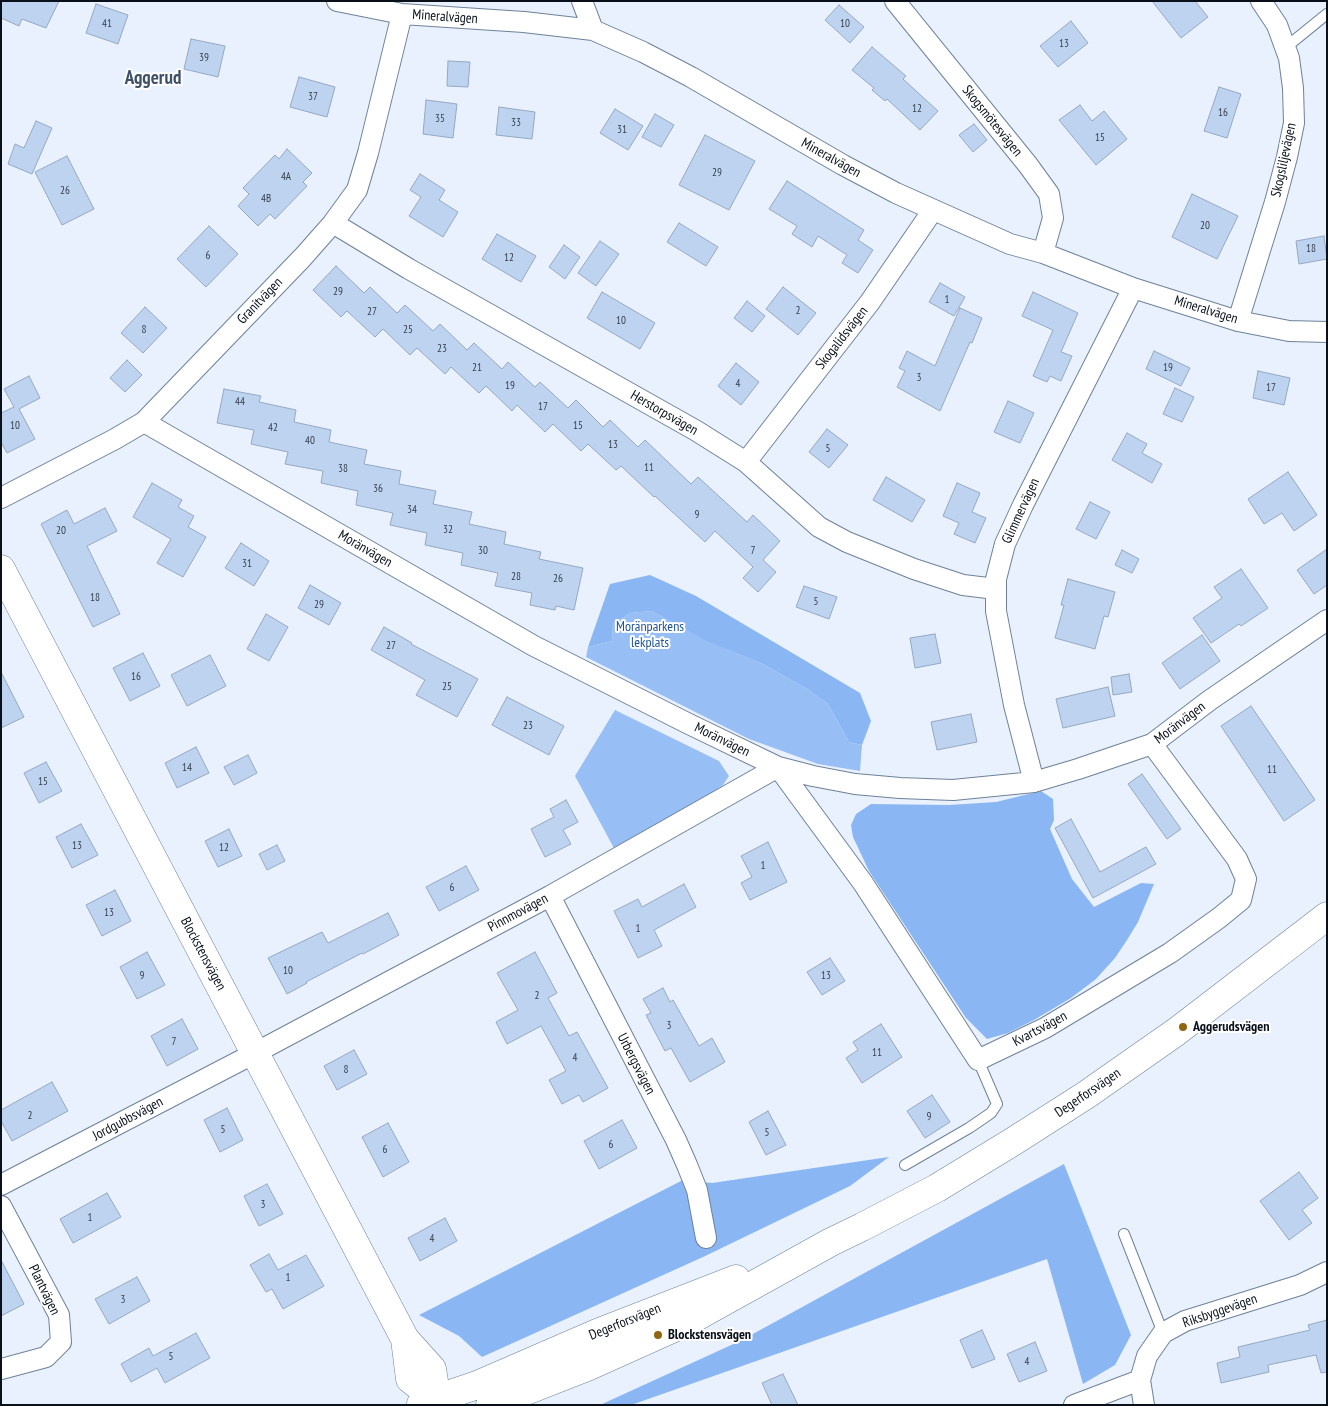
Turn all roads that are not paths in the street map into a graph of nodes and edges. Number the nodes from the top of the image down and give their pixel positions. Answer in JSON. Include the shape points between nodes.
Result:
{"nodes":[{"id":1,"x":337,"y":1,"type":"edge"},
{"id":2,"x":582,"y":1,"type":"edge"},
{"id":3,"x":895,"y":1,"type":"edge"},
{"id":4,"x":1261,"y":1,"type":"edge"},
{"id":5,"x":402,"y":14,"type":"junction"},
{"id":6,"x":1327,"y":14,"type":"edge"},
{"id":7,"x":593,"y":30,"type":"junction"},
{"id":8,"x":1285,"y":48,"type":"junction"},
{"id":9,"x":933,"y":210,"type":"junction"},
{"id":10,"x":333,"y":223,"type":"junction"},
{"id":11,"x":1043,"y":253,"type":"junction"},
{"id":12,"x":1133,"y":288,"type":"junction"},
{"id":13,"x":1238,"y":321,"type":"junction"},
{"id":14,"x":1327,"y":332,"type":"edge"},
{"id":15,"x":144,"y":422,"type":"junction"},
{"id":16,"x":746,"y":462,"type":"junction"},
{"id":17,"x":1,"y":498,"type":"edge"},
{"id":18,"x":1,"y":569,"type":"edge"},
{"id":19,"x":996,"y":589,"type":"junction"},
{"id":20,"x":1327,"y":620,"type":"edge"},
{"id":21,"x":1152,"y":744,"type":"junction"},
{"id":22,"x":778,"y":767,"type":"junction"},
{"id":23,"x":1034,"y":782,"type":"junction"},
{"id":24,"x":550,"y":896,"type":"junction"},
{"id":25,"x":1327,"y":916,"type":"edge"},
{"id":26,"x":255,"y":1053,"type":"junction"},
{"id":27,"x":978,"y":1060,"type":"junction"},
{"id":28,"x":905,"y":1165,"type":"dead end"},
{"id":29,"x":1,"y":1185,"type":"edge"},
{"id":30,"x":1,"y":1206,"type":"edge"},
{"id":31,"x":1124,"y":1234,"type":"dead end"},
{"id":32,"x":706,"y":1238,"type":"dead end"},
{"id":33,"x":831,"y":1242,"type":"junction"},
{"id":34,"x":1327,"y":1272,"type":"edge"},
{"id":35,"x":1163,"y":1333,"type":"junction"},
{"id":36,"x":1,"y":1368,"type":"edge"},
{"id":37,"x":1140,"y":1380,"type":"junction"},
{"id":38,"x":432,"y":1403,"type":"edge"},
{"id":39,"x":490,"y":1405,"type":"edge"},
{"id":40,"x":1074,"y":1405,"type":"edge"},
{"id":41,"x":1144,"y":1405,"type":"edge"}],
"edges":[{"from":1,"to":5,"type":"street","name":"Mineralvägen"},
{"from":2,"to":7,"type":"street"},
{"from":3,"to":11,"type":"street","name":"Skogsmötesvägen","via":[[1049,194],[1053,218]]},
{"from":4,"to":8,"type":"street","name":"Skogsliljevägen","via":[[1277,25]]},
{"from":5,"to":7,"type":"street","name":"Mineralvägen"},
{"from":5,"to":10,"type":"street","name":"Granitvägen","via":[[357,190]]},
{"from":6,"to":8,"type":"lane"},
{"from":7,"to":9,"type":"street","name":"Mineralvägen","via":[[691,77],[842,165]]},
{"from":8,"to":13,"type":"street","name":"Skogsliljevägen","via":[[1293,88],[1294,123],[1288,157]]},
{"from":9,"to":11,"type":"street","name":"Mineralvägen","via":[[1010,244]]},
{"from":9,"to":16,"type":"street","name":"Skogalidsvägen","via":[[870,302]]},
{"from":10,"to":15,"type":"street","name":"Granitvägen"},
{"from":10,"to":16,"type":"street","name":"Herstorpsvägen"},
{"from":11,"to":12,"type":"street","name":"Mineralvägen"},
{"from":12,"to":13,"type":"street","name":"Mineralvägen"},
{"from":12,"to":19,"type":"street","name":"Glimmervägen","via":[[1008,536]]},
{"from":13,"to":14,"type":"street","name":"Mineralvägen","via":[[1288,331]]},
{"from":15,"to":17,"type":"street","name":"Granitvägen"},
{"from":15,"to":22,"type":"street","name":"Moränvägen","via":[[534,646]]},
{"from":16,"to":19,"type":"street","name":"Herstorpsvägen","via":[[819,527],[847,542],[963,585]]},
{"from":18,"to":26,"type":"main road","name":"Blockstensvägen"},
{"from":19,"to":23,"type":"street","name":"Glimmervägen","via":[[996,611],[1012,696]]},
{"from":20,"to":21,"type":"street","name":"Moränvägen"},
{"from":21,"to":23,"type":"street","name":"Moränvägen"},
{"from":21,"to":27,"type":"street","name":"Kvartsvägen","via":[[1237,859],[1246,879],[1240,900],[1170,953],[1045,1028]]},
{"from":22,"to":23,"type":"street","name":"Moränvägen","via":[[855,784],[900,788],[953,790]]},
{"from":22,"to":24,"type":"street","name":"Pinnmovägen"},
{"from":22,"to":27,"type":"street","via":[[864,883]]},
{"from":24,"to":26,"type":"street","name":"Pinnmovägen"},
{"from":24,"to":32,"type":"street","name":"Urbergsvägen","via":[[684,1157],[697,1190]]},
{"from":25,"to":33,"type":"main road","name":"Degerforsvägen","via":[[1176,1032],[1086,1095],[937,1188]]},
{"from":26,"to":29,"type":"street","name":"Jordgubbsvägen"},
{"from":26,"to":38,"type":"main road","name":"Blockstensvägen","via":[[405,1339],[432,1369]]},
{"from":27,"to":28,"type":"lane","via":[[997,1104],[991,1113]]},
{"from":30,"to":36,"type":"street","name":"Plantvägen","via":[[59,1315],[62,1342],[46,1357]]},
{"from":31,"to":35,"type":"lane"},
{"from":33,"to":38,"type":"main road","name":"Degerforsvägen","via":[[597,1333]]},
{"from":33,"to":39,"type":"main road","name":"Degerforsvägen","via":[[686,1323],[587,1368]]},
{"from":34,"to":35,"type":"street","name":"Riksbyggevägen","via":[[1300,1285],[1185,1321]]},
{"from":35,"to":37,"type":"street","name":"Riksbyggevägen","via":[[1147,1356]]},
{"from":37,"to":40,"type":"street"},
{"from":37,"to":41,"type":"street"}]}
